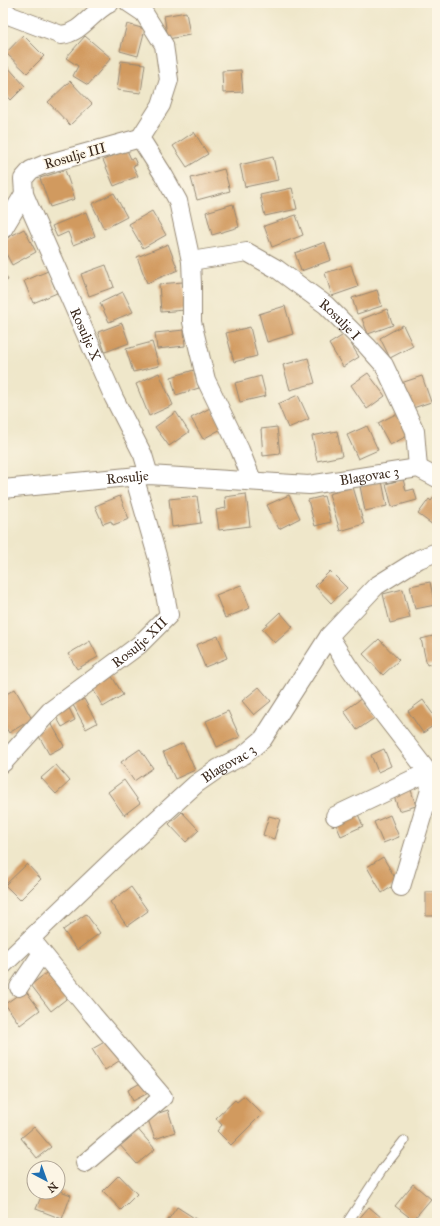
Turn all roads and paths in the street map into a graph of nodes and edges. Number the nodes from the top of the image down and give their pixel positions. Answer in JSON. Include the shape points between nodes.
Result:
{"nodes":[{"id":1,"x":110,"y":3,"type":"edge"},
{"id":2,"x":129,"y":3,"type":"edge"},
{"id":3,"x":3,"y":9,"type":"edge"},
{"id":4,"x":140,"y":138,"type":"junction"},
{"id":5,"x":24,"y":194,"type":"junction"},
{"id":6,"x":3,"y":230,"type":"edge"},
{"id":7,"x":191,"y":261,"type":"junction"},
{"id":8,"x":418,"y":468,"type":"junction"},
{"id":9,"x":142,"y":475,"type":"junction"},
{"id":10,"x":437,"y":478,"type":"edge"},
{"id":11,"x":252,"y":480,"type":"junction"},
{"id":12,"x":3,"y":489,"type":"edge"},
{"id":13,"x":437,"y":552,"type":"edge"},
{"id":14,"x":329,"y":636,"type":"junction"},
{"id":15,"x":3,"y":763,"type":"edge"},
{"id":16,"x":428,"y":772,"type":"junction"},
{"id":17,"x":335,"y":816,"type":"dead end"},
{"id":18,"x":402,"y":887,"type":"dead end"},
{"id":19,"x":31,"y":939,"type":"junction"},
{"id":20,"x":42,"y":953,"type":"junction"},
{"id":21,"x":3,"y":965,"type":"edge"},
{"id":22,"x":19,"y":987,"type":"dead end"},
{"id":23,"x":404,"y":1141,"type":"dead end"},
{"id":24,"x":84,"y":1163,"type":"dead end"},
{"id":25,"x":347,"y":1223,"type":"edge"}],
"edges":[{"from":1,"to":3,"type":"street","via":[[101,7],[85,24],[68,34],[61,35],[11,16]]},
{"from":2,"to":4,"type":"street","via":[[144,13],[164,45],[169,80],[161,105]]},
{"from":4,"to":5,"type":"street","name":"Rosulje III","via":[[31,170],[23,179]]},
{"from":4,"to":7,"type":"street","via":[[178,201]]},
{"from":5,"to":6,"type":"street","name":"Rosulje III"},
{"from":5,"to":9,"type":"street","name":"Rosulje X","via":[[114,398],[143,455]]},
{"from":7,"to":8,"type":"street","name":"Rosulje I","via":[[247,252],[278,269],[326,305],[384,365],[414,431]]},
{"from":7,"to":11,"type":"street","via":[[192,322],[206,380]]},
{"from":8,"to":10,"type":"street","name":"Blagovac 3"},
{"from":8,"to":11,"type":"street","name":"Blagovac 3","via":[[309,485]]},
{"from":9,"to":11,"type":"street","name":"Rosulje"},
{"from":9,"to":12,"type":"street","name":"Rosulje"},
{"from":9,"to":15,"type":"street","name":"Rosulje XII","via":[[169,615],[139,645],[50,710]]},
{"from":13,"to":14,"type":"street","name":"Blagovac 3","via":[[419,559],[376,586]]},
{"from":14,"to":16,"type":"street","via":[[377,706]]},
{"from":14,"to":19,"type":"street","name":"Blagovac 3","via":[[263,739],[196,784]]},
{"from":16,"to":17,"type":"street"},
{"from":16,"to":18,"type":"street","via":[[430,790]]},
{"from":19,"to":20,"type":"street"},
{"from":19,"to":21,"type":"street","name":"Blagovac 3"},
{"from":20,"to":22,"type":"street"},
{"from":20,"to":24,"type":"street","via":[[163,1097]]},
{"from":23,"to":25,"type":"lane"}]}
